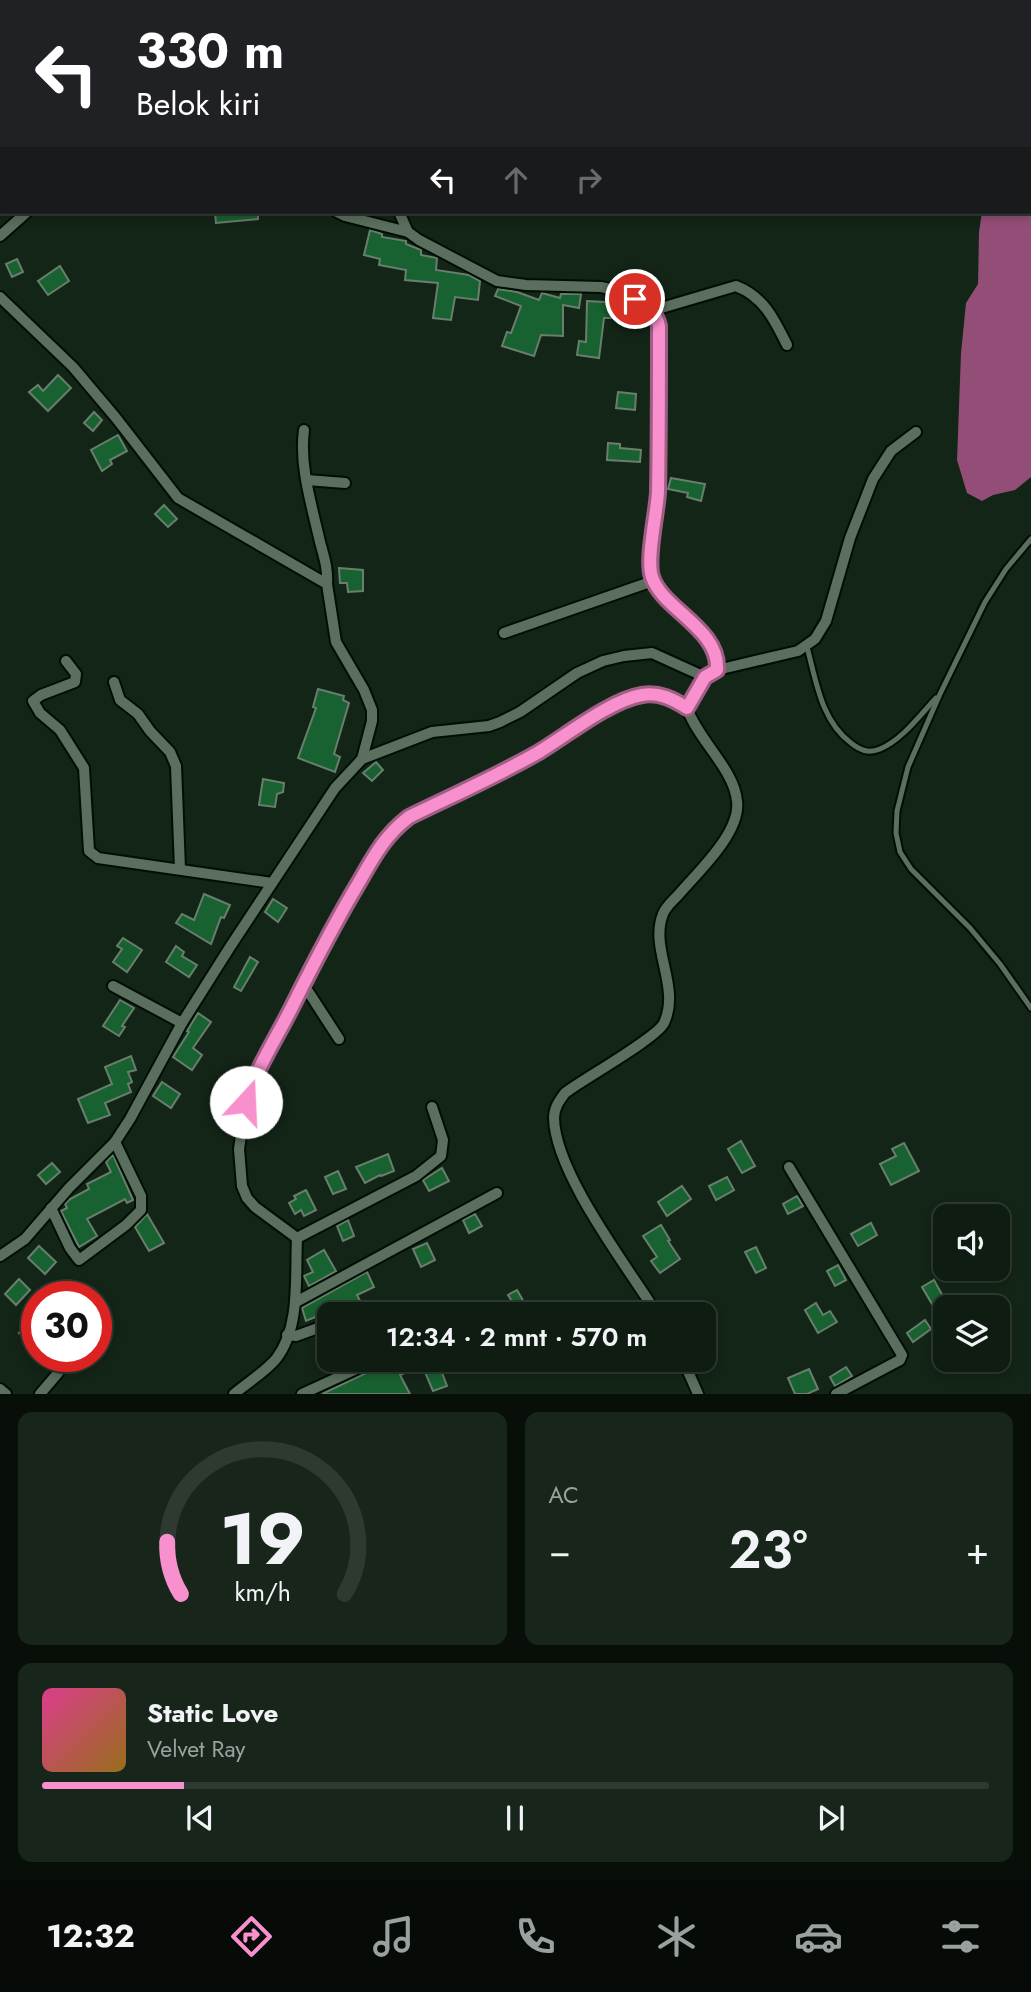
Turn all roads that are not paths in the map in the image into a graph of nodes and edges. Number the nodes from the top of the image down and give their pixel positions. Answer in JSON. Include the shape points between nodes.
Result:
{"nodes":[{"id":1,"x":25,"y":214,"type":"edge"},
{"id":2,"x":341,"y":214,"type":"edge"},
{"id":3,"x":400,"y":214,"type":"edge"},
{"id":4,"x":408,"y":232,"type":"junction"},
{"id":5,"x":0,"y":236,"type":"edge"},
{"id":6,"x":0,"y":297,"type":"edge"},
{"id":7,"x":652,"y":311,"type":"junction"},
{"id":8,"x":787,"y":345,"type":"dead end"},
{"id":9,"x":304,"y":430,"type":"dead end"},
{"id":10,"x":916,"y":432,"type":"dead end"},
{"id":11,"x":307,"y":480,"type":"junction"},
{"id":12,"x":345,"y":483,"type":"dead end"},
{"id":13,"x":1031,"y":539,"type":"edge"},
{"id":14,"x":653,"y":581,"type":"junction"},
{"id":15,"x":327,"y":584,"type":"junction"},
{"id":16,"x":504,"y":633,"type":"dead end"},
{"id":17,"x":807,"y":647,"type":"junction"},
{"id":18,"x":66,"y":662,"type":"dead end"},
{"id":19,"x":717,"y":670,"type":"junction"},
{"id":20,"x":705,"y":677,"type":"junction"},
{"id":21,"x":114,"y":681,"type":"dead end"},
{"id":22,"x":940,"y":694,"type":"junction"},
{"id":23,"x":687,"y":708,"type":"junction"},
{"id":24,"x":362,"y":759,"type":"junction"},
{"id":25,"x":180,"y":869,"type":"junction"},
{"id":26,"x":272,"y":883,"type":"junction"},
{"id":27,"x":304,"y":985,"type":"junction"},
{"id":28,"x":113,"y":986,"type":"dead end"},
{"id":29,"x":1031,"y":1008,"type":"edge"},
{"id":30,"x":182,"y":1023,"type":"junction"},
{"id":31,"x":340,"y":1039,"type":"dead end"},
{"id":32,"x":432,"y":1107,"type":"dead end"},
{"id":33,"x":115,"y":1142,"type":"junction"},
{"id":34,"x":789,"y":1167,"type":"dead end"},
{"id":35,"x":497,"y":1193,"type":"dead end"},
{"id":36,"x":51,"y":1208,"type":"junction"},
{"id":37,"x":297,"y":1238,"type":"junction"},
{"id":38,"x":0,"y":1256,"type":"edge"},
{"id":39,"x":649,"y":1302,"type":"edge"},
{"id":40,"x":296,"y":1303,"type":"junction"},
{"id":41,"x":317,"y":1328,"type":"edge"},
{"id":42,"x":287,"y":1335,"type":"junction"},
{"id":43,"x":342,"y":1372,"type":"edge"},
{"id":44,"x":688,"y":1372,"type":"edge"},
{"id":45,"x":58,"y":1373,"type":"dead end"},
{"id":46,"x":0,"y":1389,"type":"edge"},
{"id":47,"x":6,"y":1394,"type":"edge"},
{"id":48,"x":40,"y":1394,"type":"edge"},
{"id":49,"x":234,"y":1394,"type":"edge"},
{"id":50,"x":302,"y":1394,"type":"edge"},
{"id":51,"x":698,"y":1394,"type":"edge"},
{"id":52,"x":836,"y":1394,"type":"edge"}],
"edges":[{"from":1,"to":5,"type":"street"},
{"from":2,"to":4,"type":"street"},
{"from":3,"to":4,"type":"street"},
{"from":4,"to":7,"type":"street","via":[[497,281],[601,286]]},
{"from":6,"to":15,"type":"street","via":[[73,367],[178,498]]},
{"from":7,"to":8,"type":"street","via":[[736,286],[768,309]]},
{"from":7,"to":14,"type":"street","via":[[659,326]]},
{"from":9,"to":11,"type":"street"},
{"from":10,"to":17,"type":"street","via":[[891,451],[873,479],[826,621]]},
{"from":11,"to":12,"type":"street"},
{"from":11,"to":15,"type":"street","via":[[327,563]]},
{"from":13,"to":22,"type":"lane","via":[[985,602]]},
{"from":14,"to":16,"type":"street"},
{"from":14,"to":19,"type":"street","via":[[713,648]]},
{"from":15,"to":24,"type":"street","via":[[336,642],[372,710]]},
{"from":17,"to":19,"type":"street"},
{"from":17,"to":22,"type":"lane","via":[[829,719],[860,750],[883,748]]},
{"from":18,"to":25,"type":"street","via":[[76,674],[75,682],[33,701],[60,730],[84,768],[89,851],[98,858]]},
{"from":19,"to":20,"type":"street"},
{"from":20,"to":23,"type":"street"},
{"from":20,"to":24,"type":"street","via":[[652,653],[624,656],[577,673],[500,722],[432,732]]},
{"from":21,"to":25,"type":"street","via":[[120,700],[138,714],[176,766]]},
{"from":22,"to":29,"type":"lane","via":[[902,787],[896,833],[900,852],[970,928]]},
{"from":23,"to":27,"type":"street","via":[[654,695],[624,701],[537,752],[409,817],[385,838]]},
{"from":23,"to":39,"type":"street","via":[[695,728],[727,774],[737,799],[737,814],[729,833],[664,912],[659,930],[670,993],[663,1026],[565,1093],[554,1115],[565,1161],[582,1197]]},
{"from":24,"to":26,"type":"street","via":[[335,788]]},
{"from":25,"to":26,"type":"street"},
{"from":26,"to":30,"type":"street"},
{"from":27,"to":31,"type":"street"},
{"from":27,"to":37,"type":"street","via":[[251,1085],[239,1149],[247,1198]]},
{"from":28,"to":30,"type":"street"},
{"from":30,"to":33,"type":"street"},
{"from":32,"to":37,"type":"street","via":[[443,1140],[441,1156],[416,1176]]},
{"from":33,"to":36,"type":"street"},
{"from":33,"to":36,"type":"street","via":[[141,1196],[141,1210],[79,1260]]},
{"from":34,"to":52,"type":"street","via":[[902,1352],[900,1360]]},
{"from":35,"to":40,"type":"street"},
{"from":36,"to":38,"type":"street","via":[[25,1239]]},
{"from":37,"to":40,"type":"street"},
{"from":40,"to":42,"type":"street"},
{"from":41,"to":42,"type":"street"},
{"from":42,"to":49,"type":"street","via":[[272,1363]]},
{"from":43,"to":50,"type":"street"},
{"from":44,"to":51,"type":"street"},
{"from":45,"to":48,"type":"street"},
{"from":46,"to":47,"type":"street"}]}
